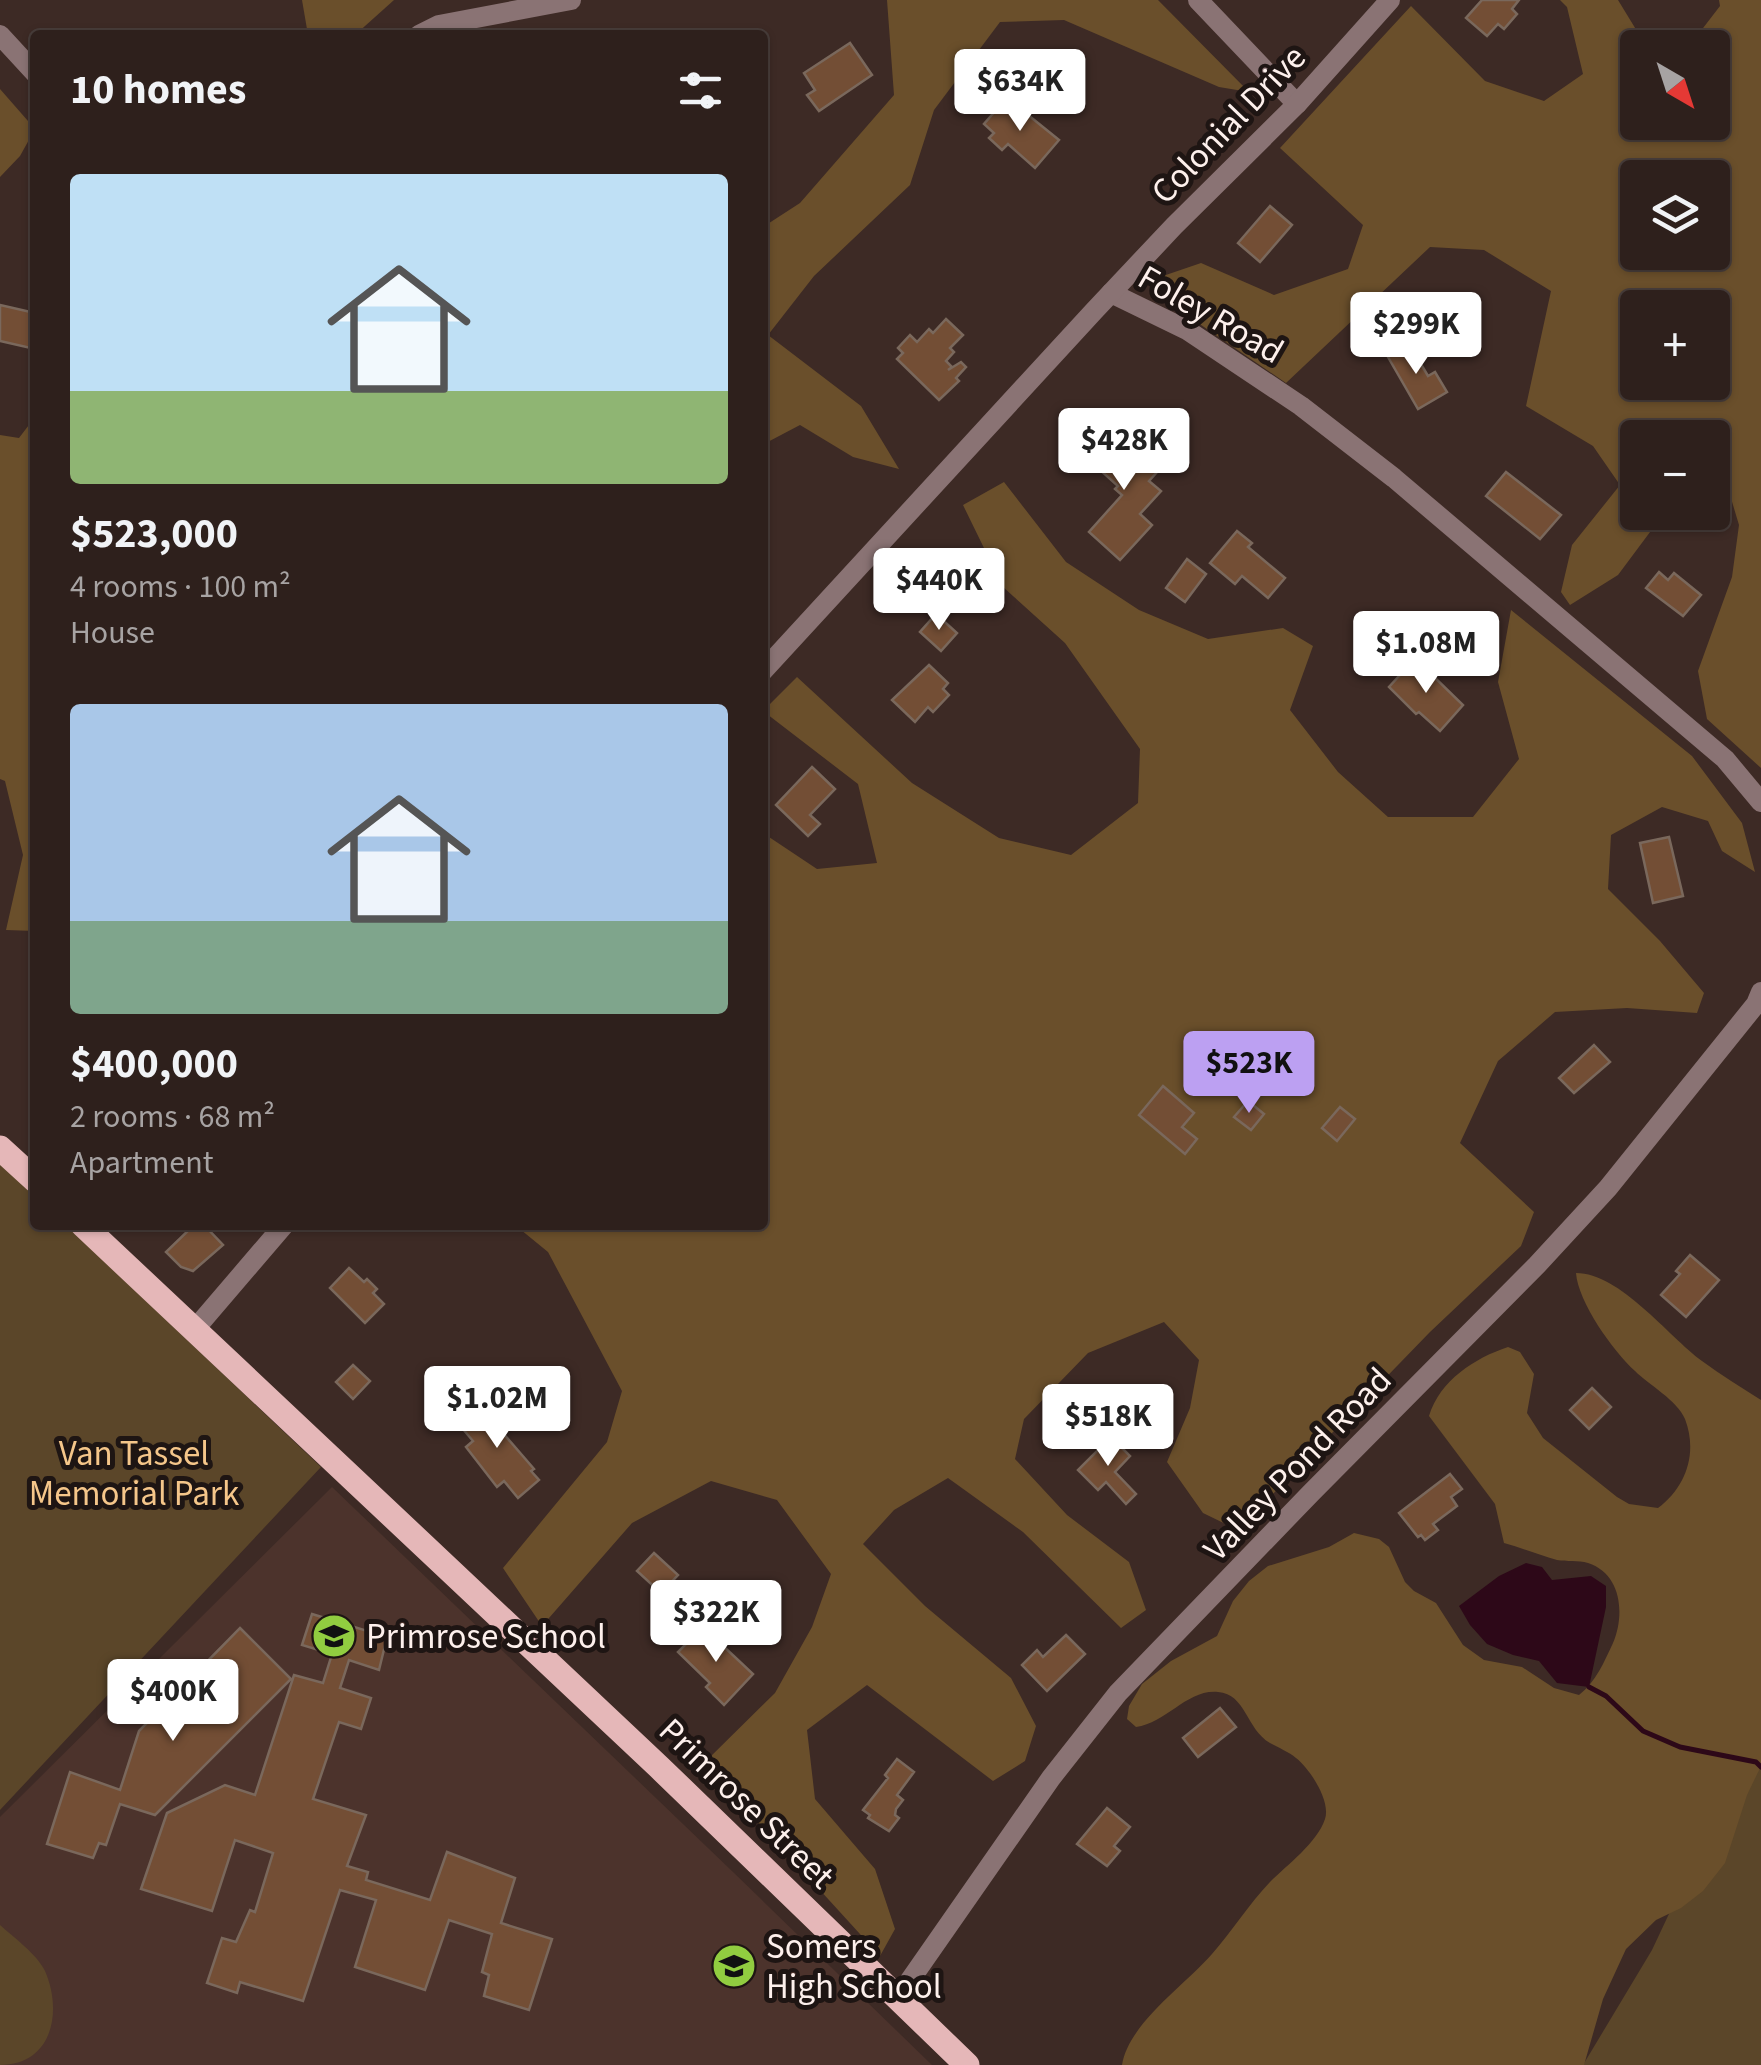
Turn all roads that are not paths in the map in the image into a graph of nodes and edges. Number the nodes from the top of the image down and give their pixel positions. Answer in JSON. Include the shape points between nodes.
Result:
{"nodes":[{"id":1,"x":571,"y":0,"type":"edge"},
{"id":2,"x":1198,"y":0,"type":"edge"},
{"id":3,"x":1390,"y":0,"type":"edge"},
{"id":4,"x":429,"y":30,"type":"edge"},
{"id":5,"x":0,"y":35,"type":"edge"},
{"id":6,"x":30,"y":67,"type":"edge"},
{"id":7,"x":1297,"y":104,"type":"junction"},
{"id":8,"x":1111,"y":293,"type":"junction"},
{"id":9,"x":768,"y":665,"type":"edge"},
{"id":10,"x":1761,"y":802,"type":"edge"},
{"id":11,"x":1761,"y":992,"type":"edge"},
{"id":12,"x":0,"y":1148,"type":"edge"},
{"id":13,"x":30,"y":1175,"type":"edge"},
{"id":14,"x":88,"y":1230,"type":"edge"},
{"id":15,"x":280,"y":1230,"type":"edge"},
{"id":16,"x":195,"y":1330,"type":"junction"},
{"id":17,"x":899,"y":1996,"type":"junction"},
{"id":18,"x":967,"y":2065,"type":"edge"}],
"edges":[{"from":1,"to":4,"type":"street"},
{"from":2,"to":7,"type":"street"},
{"from":3,"to":7,"type":"street","name":"Colonial Drive"},
{"from":5,"to":6,"type":"street"},
{"from":7,"to":8,"type":"street","name":"Colonial Drive"},
{"from":8,"to":9,"type":"street","name":"Foley Road"},
{"from":8,"to":10,"type":"street","name":"Foley Road","via":[[1187,330],[1380,467],[1725,759]]},
{"from":11,"to":17,"type":"street","name":"Valley Pond Road","via":[[1698,1080],[1549,1252],[1118,1694],[1050,1778]]},
{"from":12,"to":13,"type":"main road"},
{"from":14,"to":16,"type":"main road","name":"Primrose Street"},
{"from":15,"to":16,"type":"street"},
{"from":16,"to":17,"type":"main road","name":"Primrose Street"},
{"from":17,"to":18,"type":"main road","name":"Primrose Street"}]}
